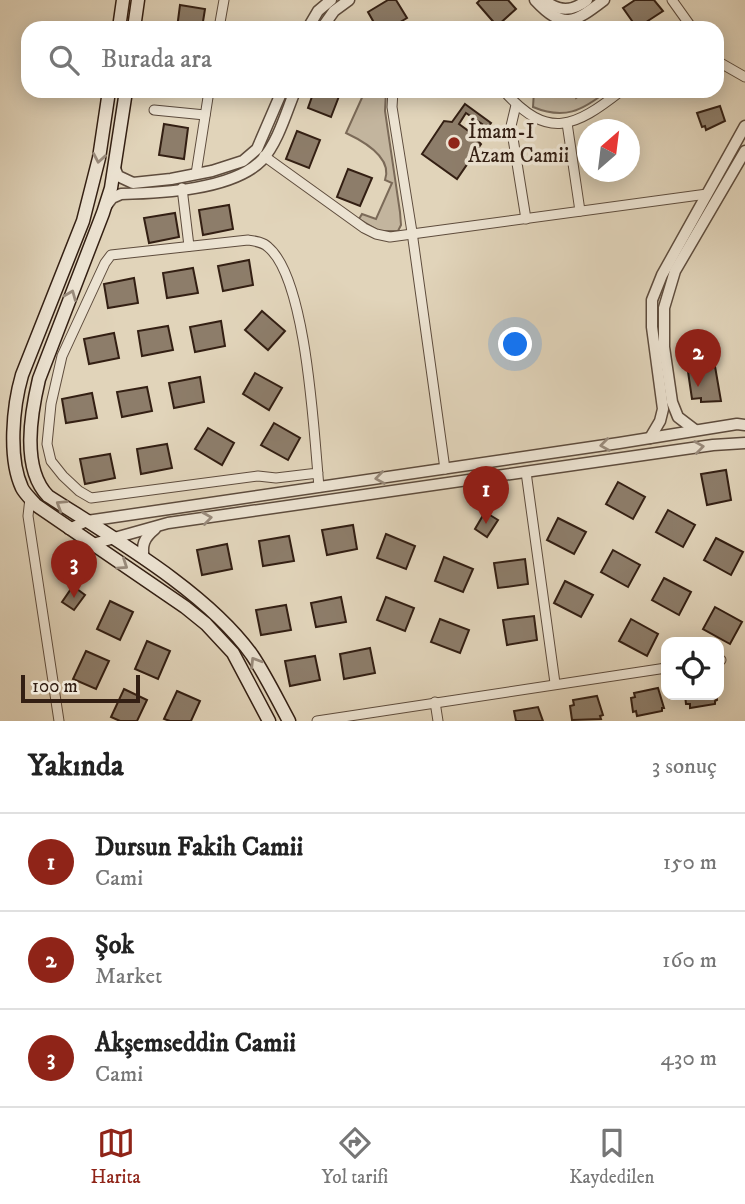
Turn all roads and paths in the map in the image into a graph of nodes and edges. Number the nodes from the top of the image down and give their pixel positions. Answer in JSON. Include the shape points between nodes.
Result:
{"nodes":[{"id":1,"x":123,"y":0,"type":"edge"},
{"id":2,"x":138,"y":0,"type":"edge"},
{"id":3,"x":224,"y":0,"type":"edge"},
{"id":4,"x":331,"y":0,"type":"edge"},
{"id":5,"x":349,"y":0,"type":"edge"},
{"id":6,"x":535,"y":0,"type":"edge"},
{"id":7,"x":544,"y":0,"type":"edge"},
{"id":8,"x":587,"y":0,"type":"edge"},
{"id":9,"x":604,"y":0,"type":"edge"},
{"id":10,"x":672,"y":0,"type":"edge"},
{"id":11,"x":120,"y":21,"type":"edge"},
{"id":12,"x":135,"y":21,"type":"edge"},
{"id":13,"x":220,"y":21,"type":"edge"},
{"id":14,"x":312,"y":21,"type":"edge"},
{"id":15,"x":327,"y":21,"type":"edge"},
{"id":16,"x":563,"y":21,"type":"edge"},
{"id":17,"x":569,"y":21,"type":"edge"},
{"id":18,"x":687,"y":21,"type":"edge"},
{"id":19,"x":724,"y":65,"type":"edge"},
{"id":20,"x":745,"y":77,"type":"edge"},
{"id":21,"x":108,"y":98,"type":"edge"},
{"id":22,"x":124,"y":98,"type":"edge"},
{"id":23,"x":208,"y":98,"type":"edge"},
{"id":24,"x":279,"y":98,"type":"edge"},
{"id":25,"x":292,"y":98,"type":"edge"},
{"id":26,"x":392,"y":98,"type":"edge"},
{"id":27,"x":510,"y":98,"type":"edge"},
{"id":28,"x":612,"y":98,"type":"edge"},
{"id":29,"x":516,"y":105,"type":"junction"},
{"id":30,"x":154,"y":110,"type":"dead end"},
{"id":31,"x":205,"y":115,"type":"junction"},
{"id":32,"x":567,"y":123,"type":"junction"},
{"id":33,"x":745,"y":126,"type":"edge"},
{"id":34,"x":745,"y":151,"type":"edge"},
{"id":35,"x":264,"y":156,"type":"junction"},
{"id":36,"x":114,"y":166,"type":"junction"},
{"id":37,"x":196,"y":174,"type":"junction"},
{"id":38,"x":182,"y":188,"type":"junction"},
{"id":39,"x":707,"y":194,"type":"junction"},
{"id":40,"x":104,"y":208,"type":"junction"},
{"id":41,"x":580,"y":211,"type":"junction"},
{"id":42,"x":526,"y":219,"type":"junction"},
{"id":43,"x":412,"y":235,"type":"junction"},
{"id":44,"x":189,"y":246,"type":"junction"},
{"id":45,"x":745,"y":425,"type":"edge"},
{"id":46,"x":695,"y":430,"type":"junction"},
{"id":47,"x":650,"y":438,"type":"junction"},
{"id":48,"x":745,"y":443,"type":"edge"},
{"id":49,"x":445,"y":469,"type":"junction"},
{"id":50,"x":526,"y":472,"type":"junction"},
{"id":51,"x":317,"y":473,"type":"junction"},
{"id":52,"x":319,"y":487,"type":"junction"},
{"id":53,"x":30,"y":498,"type":"junction"},
{"id":54,"x":87,"y":521,"type":"junction"},
{"id":55,"x":158,"y":526,"type":"junction"},
{"id":56,"x":69,"y":528,"type":"junction"},
{"id":57,"x":114,"y":538,"type":"junction"},
{"id":58,"x":93,"y":544,"type":"junction"},
{"id":59,"x":144,"y":559,"type":"junction"},
{"id":60,"x":661,"y":669,"type":"edge"},
{"id":61,"x":555,"y":683,"type":"junction"},
{"id":62,"x":435,"y":702,"type":"junction"},
{"id":63,"x":267,"y":720,"type":"edge"},
{"id":64,"x":60,"y":721,"type":"edge"},
{"id":65,"x":289,"y":721,"type":"edge"},
{"id":66,"x":317,"y":721,"type":"edge"},
{"id":67,"x":439,"y":721,"type":"edge"}],
"edges":[{"from":1,"to":11,"type":"main road"},
{"from":2,"to":12,"type":"main road"},
{"from":3,"to":13,"type":"street"},
{"from":4,"to":14,"type":"street"},
{"from":5,"to":15,"type":"street"},
{"from":6,"to":16,"type":"street"},
{"from":7,"to":8,"type":"street","via":[[562,10]]},
{"from":9,"to":17,"type":"street"},
{"from":10,"to":18,"type":"street"},
{"from":19,"to":20,"type":"street"},
{"from":21,"to":53,"type":"main road","one_way":true,"via":[[83,221],[16,397],[16,469]]},
{"from":22,"to":36,"type":"main road"},
{"from":23,"to":31,"type":"street"},
{"from":24,"to":37,"type":"street","via":[[257,149],[243,161]]},
{"from":25,"to":35,"type":"street"},
{"from":26,"to":43,"type":"street"},
{"from":27,"to":29,"type":"street"},
{"from":28,"to":32,"type":"street","via":[[596,111]]},
{"from":29,"to":32,"type":"street","via":[[541,120]]},
{"from":29,"to":42,"type":"street","via":[[511,126]]},
{"from":30,"to":31,"type":"street"},
{"from":31,"to":37,"type":"street"},
{"from":32,"to":41,"type":"street"},
{"from":33,"to":39,"type":"street"},
{"from":34,"to":46,"type":"street","via":[[675,271],[664,308],[672,402],[678,417]]},
{"from":35,"to":38,"type":"street","via":[[234,178]]},
{"from":35,"to":43,"type":"street","via":[[364,228],[390,237]]},
{"from":36,"to":37,"type":"street","via":[[118,177],[133,183]]},
{"from":36,"to":40,"type":"main road"},
{"from":38,"to":40,"type":"street","via":[[121,194]]},
{"from":38,"to":44,"type":"street"},
{"from":39,"to":41,"type":"street"},
{"from":39,"to":47,"type":"street","via":[[652,300],[663,409]]},
{"from":54,"to":40,"type":"main road","one_way":true,"via":[[39,487],[31,448],[38,379]]},
{"from":41,"to":42,"type":"street"},
{"from":42,"to":43,"type":"street"},
{"from":43,"to":49,"type":"street"},
{"from":44,"to":51,"type":"street","via":[[248,240],[262,243],[270,248],[289,281],[299,315]]},
{"from":44,"to":51,"type":"street","via":[[111,255],[105,262],[62,356],[51,404],[47,444],[51,461],[91,498],[258,476]]},
{"from":45,"to":46,"type":"street"},
{"from":46,"to":47,"type":"street"},
{"from":47,"to":49,"type":"street","one_way":true},
{"from":50,"to":48,"type":"street","one_way":true},
{"from":49,"to":52,"type":"street","one_way":true},
{"from":55,"to":50,"type":"street","one_way":true},
{"from":50,"to":61,"type":"street"},
{"from":51,"to":52,"type":"street"},
{"from":52,"to":54,"type":"street"},
{"from":53,"to":56,"type":"main road"},
{"from":53,"to":64,"type":"street","via":[[28,516]]},
{"from":54,"to":56,"type":"street"},
{"from":54,"to":57,"type":"main road"},
{"from":55,"to":57,"type":"street"},
{"from":55,"to":59,"type":"street","via":[[143,542]]},
{"from":56,"to":58,"type":"main road"},
{"from":57,"to":58,"type":"street"},
{"from":57,"to":59,"type":"main road"},
{"from":58,"to":63,"type":"main road","one_way":true,"via":[[205,624],[233,653]]},
{"from":65,"to":59,"type":"main road","one_way":true,"via":[[252,655],[234,633]]},
{"from":60,"to":61,"type":"street"},
{"from":61,"to":62,"type":"street"},
{"from":62,"to":66,"type":"street"},
{"from":62,"to":67,"type":"street"}]}
